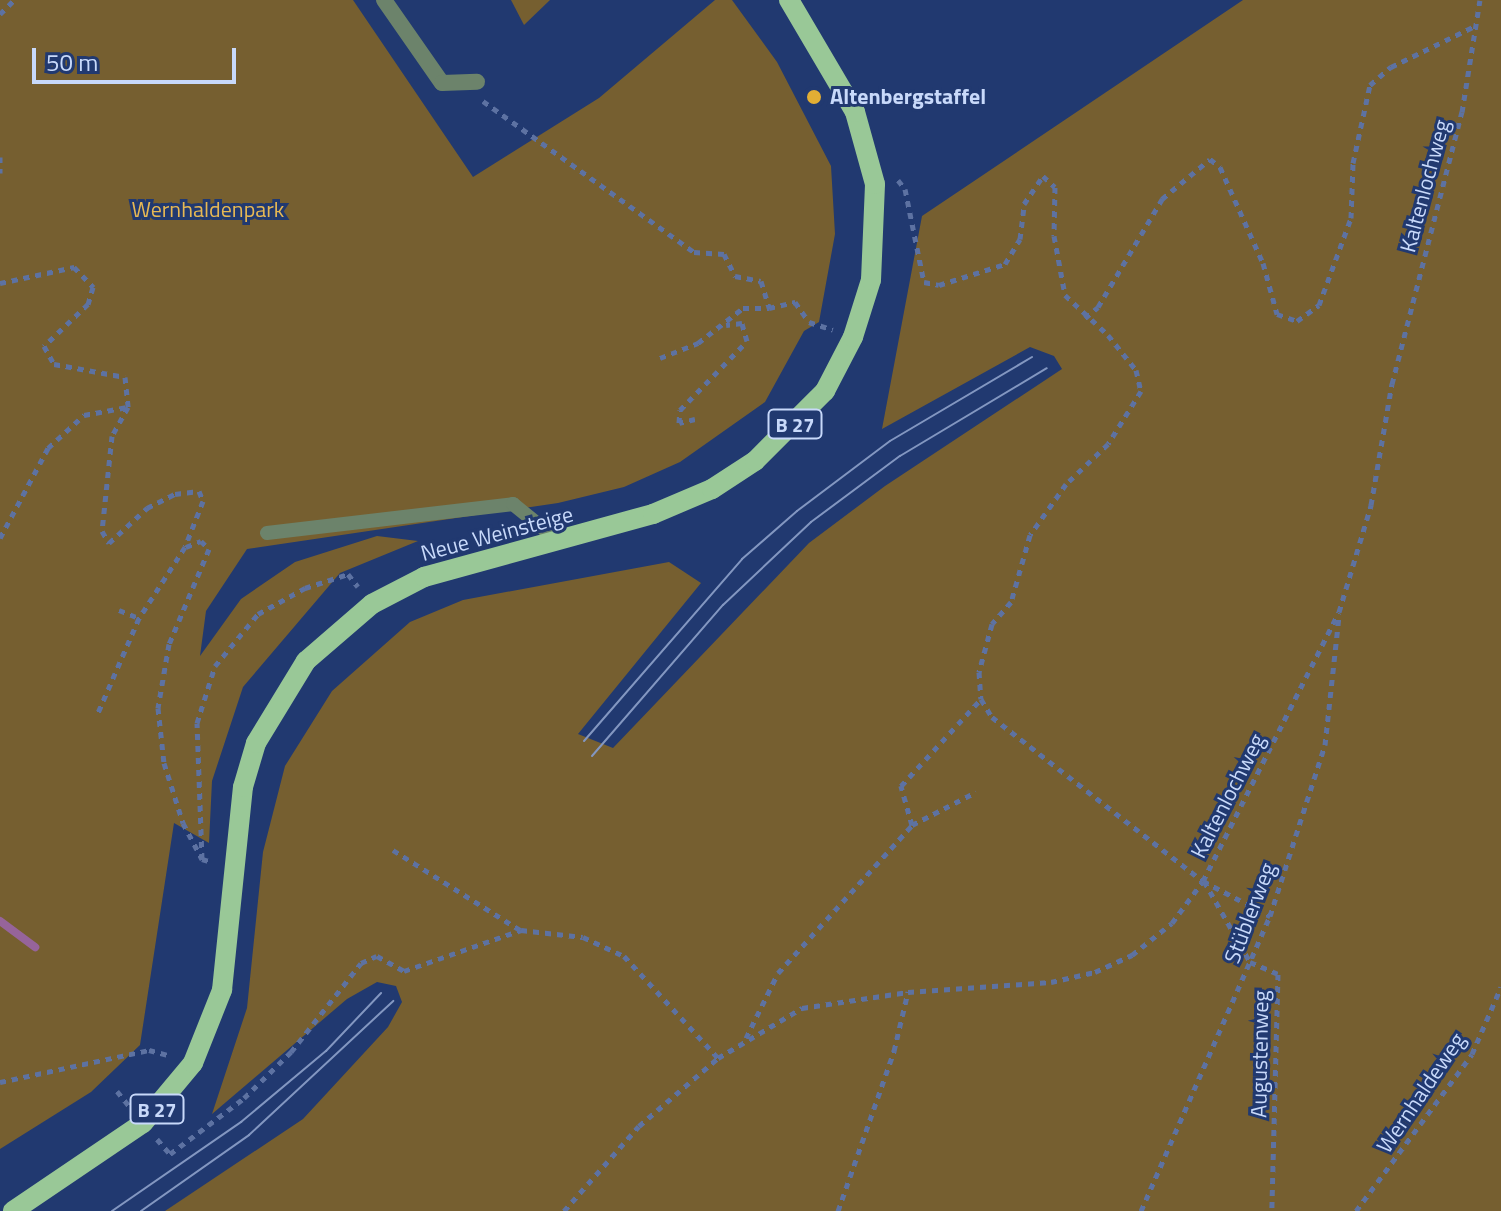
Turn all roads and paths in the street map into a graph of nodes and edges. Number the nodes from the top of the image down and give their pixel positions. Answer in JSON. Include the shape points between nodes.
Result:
{"nodes":[{"id":1,"x":14,"y":0,"type":"edge"},
{"id":2,"x":384,"y":0,"type":"edge"},
{"id":3,"x":789,"y":0,"type":"edge"},
{"id":4,"x":1480,"y":0,"type":"edge"},
{"id":5,"x":0,"y":14,"type":"edge"},
{"id":6,"x":1473,"y":27,"type":"junction"},
{"id":7,"x":476,"y":88,"type":"joint"},
{"id":8,"x":0,"y":157,"type":"edge"},
{"id":9,"x":0,"y":173,"type":"edge"},
{"id":10,"x":905,"y":189,"type":"dead end"},
{"id":11,"x":0,"y":283,"type":"edge"},
{"id":12,"x":769,"y":308,"type":"junction"},
{"id":13,"x":1085,"y":318,"type":"junction"},
{"id":14,"x":726,"y":325,"type":"junction"},
{"id":15,"x":853,"y":337,"type":"junction"},
{"id":16,"x":660,"y":358,"type":"dead end"},
{"id":17,"x":128,"y":407,"type":"junction"},
{"id":18,"x":695,"y":419,"type":"dead end"},
{"id":19,"x":267,"y":533,"type":"dead end"},
{"id":20,"x":0,"y":538,"type":"edge"},
{"id":21,"x":560,"y":542,"type":"junction"},
{"id":22,"x":185,"y":547,"type":"junction"},
{"id":23,"x":372,"y":604,"type":"junction"},
{"id":24,"x":119,"y":610,"type":"dead end"},
{"id":25,"x":1339,"y":612,"type":"junction"},
{"id":26,"x":139,"y":618,"type":"junction"},
{"id":27,"x":981,"y":699,"type":"junction"},
{"id":28,"x":97,"y":715,"type":"dead end"},
{"id":29,"x":976,"y":792,"type":"dead end"},
{"id":30,"x":912,"y":825,"type":"junction"},
{"id":31,"x":393,"y":850,"type":"dead end"},
{"id":32,"x":1203,"y":881,"type":"junction"},
{"id":33,"x":1270,"y":916,"type":"junction"},
{"id":34,"x":521,"y":930,"type":"junction"},
{"id":35,"x":1250,"y":962,"type":"junction"},
{"id":36,"x":1501,"y":987,"type":"edge"},
{"id":37,"x":908,"y":992,"type":"junction"},
{"id":38,"x":745,"y":1040,"type":"junction"},
{"id":39,"x":718,"y":1058,"type":"junction"},
{"id":40,"x":193,"y":1063,"type":"junction"},
{"id":41,"x":0,"y":1082,"type":"edge"},
{"id":42,"x":143,"y":1123,"type":"junction"},
{"id":43,"x":13,"y":1211,"type":"edge"},
{"id":44,"x":564,"y":1211,"type":"edge"},
{"id":45,"x":838,"y":1211,"type":"edge"},
{"id":46,"x":1141,"y":1211,"type":"edge"},
{"id":47,"x":1272,"y":1211,"type":"edge"},
{"id":48,"x":1356,"y":1211,"type":"edge"}],
"edges":[{"from":1,"to":5,"type":"path"},
{"from":2,"to":7,"type":"street","via":[[442,83]]},
{"from":3,"to":15,"type":"main road","name":"Neue Weinsteige","number":"B 27","via":[[855,112],[875,184],[871,280]]},
{"from":4,"to":6,"type":"path","name":"Kaltenlochweg"},
{"from":6,"to":13,"type":"path","via":[[1391,67],[1370,85],[1353,163],[1351,218],[1319,305],[1297,321],[1277,314],[1263,263],[1220,167],[1210,159],[1162,199],[1098,307]]},
{"from":6,"to":25,"type":"path","name":"Kaltenlochweg","via":[[1462,112],[1392,384],[1371,505]]},
{"from":7,"to":12,"type":"path","via":[[694,252],[724,254],[735,276],[761,281]]},
{"from":8,"to":9,"type":"path"},
{"from":10,"to":13,"type":"path","via":[[924,282],[939,285],[1005,264],[1020,239],[1024,204],[1043,176],[1055,187],[1054,236],[1065,295]]},
{"from":11,"to":17,"type":"path","via":[[74,267],[93,287],[88,304],[44,346],[54,364],[125,377]]},
{"from":12,"to":14,"type":"path","via":[[743,308]]},
{"from":12,"to":15,"type":"path","via":[[795,302],[809,322]]},
{"from":13,"to":27,"type":"path","via":[[1108,335],[1136,370],[1141,391],[1108,444],[1066,484],[1030,535],[1011,602],[992,624],[979,672]]},
{"from":14,"to":16,"type":"path"},
{"from":14,"to":18,"type":"path","via":[[742,323],[747,341],[680,410],[679,423]]},
{"from":15,"to":21,"type":"main road","name":"Neue Weinsteige","number":"B 27","via":[[825,391],[755,461],[712,489],[653,514]]},
{"from":17,"to":20,"type":"path","via":[[84,415],[48,448]]},
{"from":17,"to":22,"type":"path","via":[[112,436],[102,531],[109,543],[147,508],[175,494],[199,491],[203,501]]},
{"from":19,"to":21,"type":"lane","via":[[513,504]]},
{"from":21,"to":23,"type":"main road","name":"Neue Weinsteige","number":"B 27","via":[[481,558],[424,577]]},
{"from":22,"to":23,"type":"path","via":[[201,541],[209,549],[169,644],[158,708],[164,763],[183,823],[202,859],[197,723],[215,666],[258,614],[305,588],[348,574]]},
{"from":22,"to":26,"type":"path"},
{"from":23,"to":40,"type":"main road","name":"Neue Weinsteige","number":"B 27","via":[[306,661],[256,743],[236,827],[222,990]]},
{"from":24,"to":26,"type":"path"},
{"from":25,"to":32,"type":"path","name":"Kaltenlochweg"},
{"from":25,"to":33,"type":"path","name":"Stüblerweg","via":[[1325,745]]},
{"from":26,"to":28,"type":"path"},
{"from":27,"to":30,"type":"path","via":[[901,786]]},
{"from":27,"to":32,"type":"path","via":[[992,717]]},
{"from":29,"to":30,"type":"path"},
{"from":30,"to":38,"type":"path","via":[[778,973]]},
{"from":31,"to":34,"type":"path"},
{"from":32,"to":33,"type":"path"},
{"from":32,"to":35,"type":"path","name":"Augustenweg"},
{"from":32,"to":37,"type":"path","name":"Kaltenlochweg","via":[[1172,923],[1132,955],[1095,972],[1051,982]]},
{"from":33,"to":35,"type":"path","name":"Stüblerweg"},
{"from":34,"to":39,"type":"path","via":[[583,937],[624,956]]},
{"from":34,"to":42,"type":"path","via":[[404,971],[377,956],[361,963],[291,1052],[244,1098],[170,1154]]},
{"from":35,"to":46,"type":"path","name":"Stüblerweg"},
{"from":35,"to":47,"type":"path","name":"Augustenweg","via":[[1278,974]]},
{"from":36,"to":48,"type":"path","name":"Wernhaldeweg","via":[[1472,1054]]},
{"from":37,"to":38,"type":"path","name":"Kaltenlochweg","via":[[802,1008]]},
{"from":37,"to":45,"type":"path","via":[[894,1051]]},
{"from":38,"to":39,"type":"path","name":"Kaltenlochweg"},
{"from":39,"to":44,"type":"path","name":"Kaltenlochweg","via":[[639,1126]]},
{"from":40,"to":41,"type":"path","via":[[149,1050]]},
{"from":40,"to":42,"type":"main road","name":"Neue Weinsteige","number":"B 27"},
{"from":42,"to":43,"type":"main road","name":"Neue Weinsteige","number":"B 27"}]}
